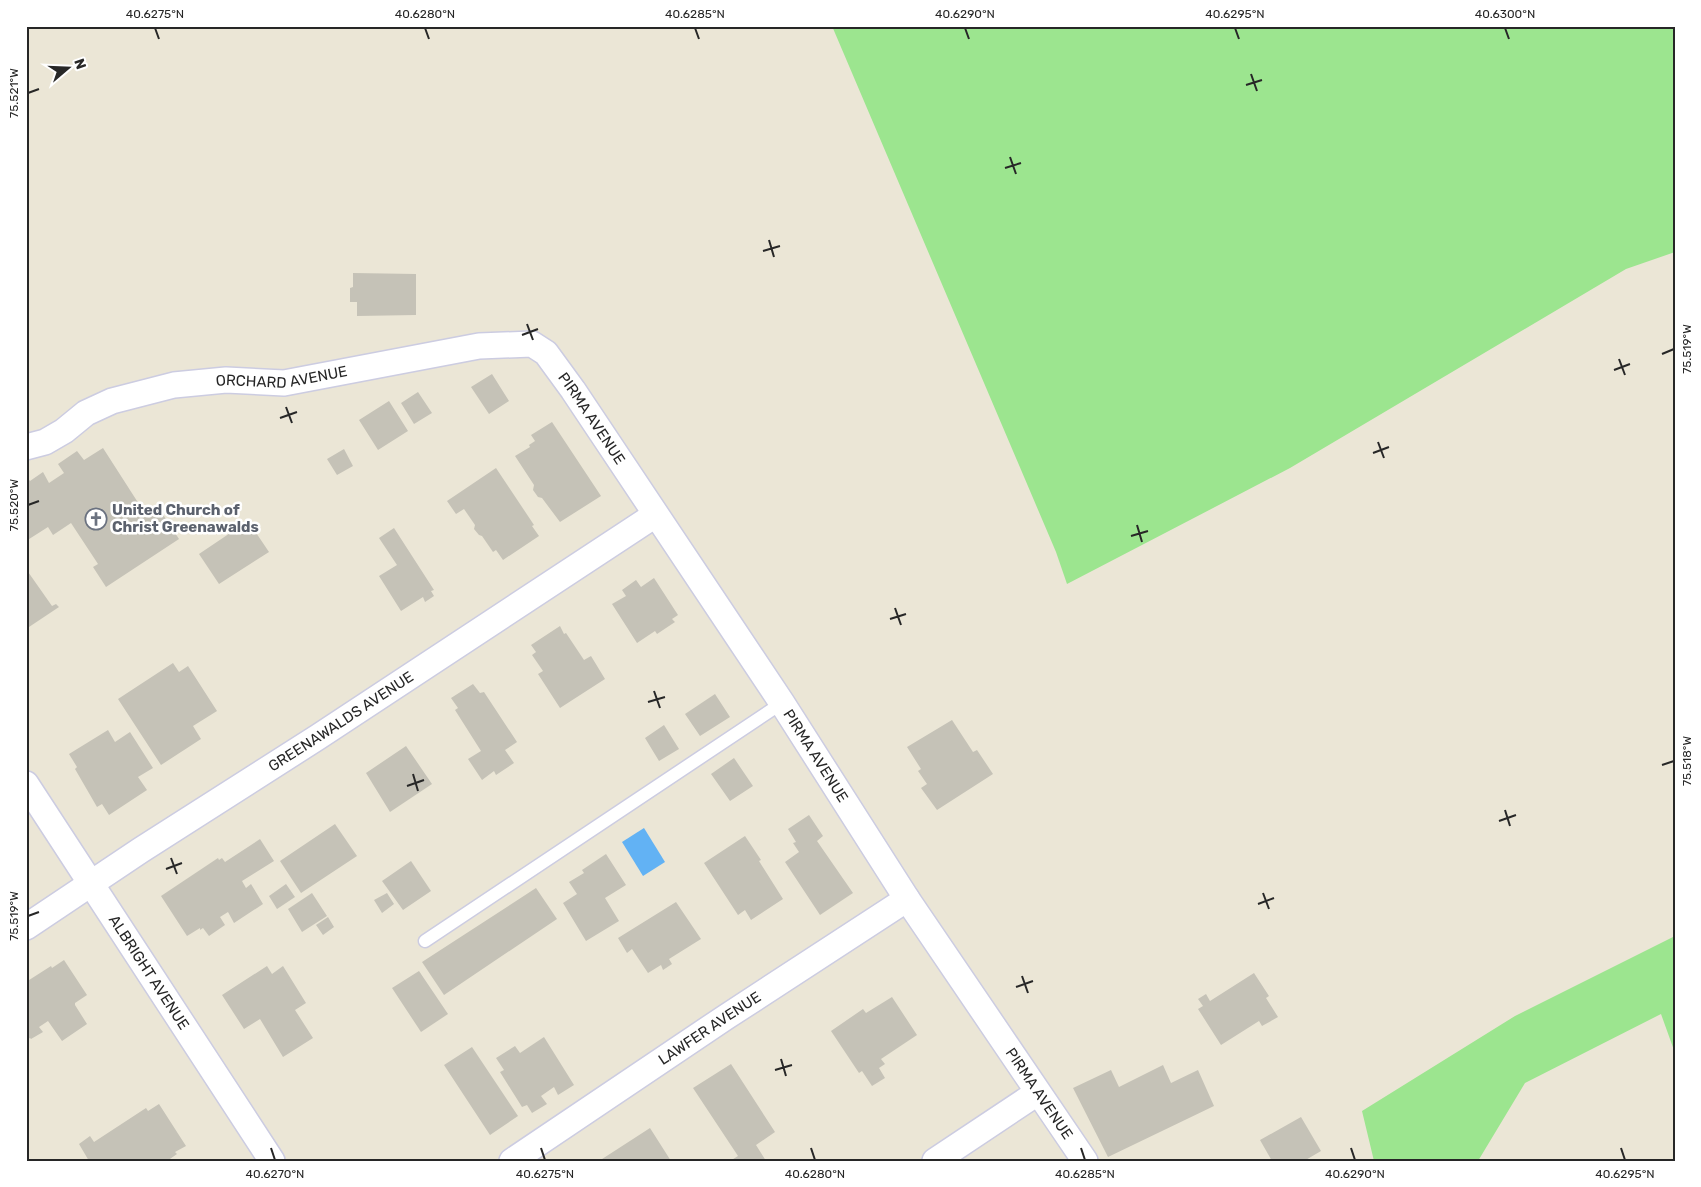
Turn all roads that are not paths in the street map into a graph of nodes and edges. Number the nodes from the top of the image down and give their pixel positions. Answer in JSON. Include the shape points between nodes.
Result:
{"nodes":[{"id":1,"x":546,"y":353,"type":"joint"},
{"id":2,"x":26,"y":447,"type":"edge"},
{"id":3,"x":655,"y":515,"type":"junction"},
{"id":4,"x":782,"y":703,"type":"junction"},
{"id":5,"x":26,"y":784,"type":"edge"},
{"id":6,"x":91,"y":883,"type":"junction"},
{"id":7,"x":907,"y":899,"type":"junction"},
{"id":8,"x":26,"y":927,"type":"edge"},
{"id":9,"x":425,"y":941,"type":"dead end"},
{"id":10,"x":1037,"y":1093,"type":"junction"},
{"id":11,"x":272,"y":1161,"type":"edge"},
{"id":12,"x":512,"y":1161,"type":"edge"},
{"id":13,"x":935,"y":1161,"type":"edge"},
{"id":14,"x":1085,"y":1161,"type":"edge"}],
"edges":[{"from":1,"to":2,"type":"street","name":"ORCHARD AVENUE","via":[[532,344],[479,346],[284,384],[226,380],[174,385],[112,401],[86,413],[45,442]]},
{"from":1,"to":3,"type":"street","name":"PIRMA AVENUE"},
{"from":3,"to":4,"type":"street","name":"PIRMA AVENUE"},
{"from":3,"to":6,"type":"street","name":"GREENAWALDS AVENUE"},
{"from":4,"to":7,"type":"street","name":"PIRMA AVENUE"},
{"from":4,"to":9,"type":"lane"},
{"from":5,"to":6,"type":"street","name":"ALBRIGHT AVENUE"},
{"from":6,"to":8,"type":"street","name":"GREENAWALDS AVENUE"},
{"from":6,"to":11,"type":"street","name":"ALBRIGHT AVENUE"},
{"from":7,"to":10,"type":"street","name":"PIRMA AVENUE"},
{"from":7,"to":12,"type":"street","name":"LAWFER AVENUE"},
{"from":10,"to":13,"type":"street"},
{"from":10,"to":14,"type":"street","name":"PIRMA AVENUE"}]}
